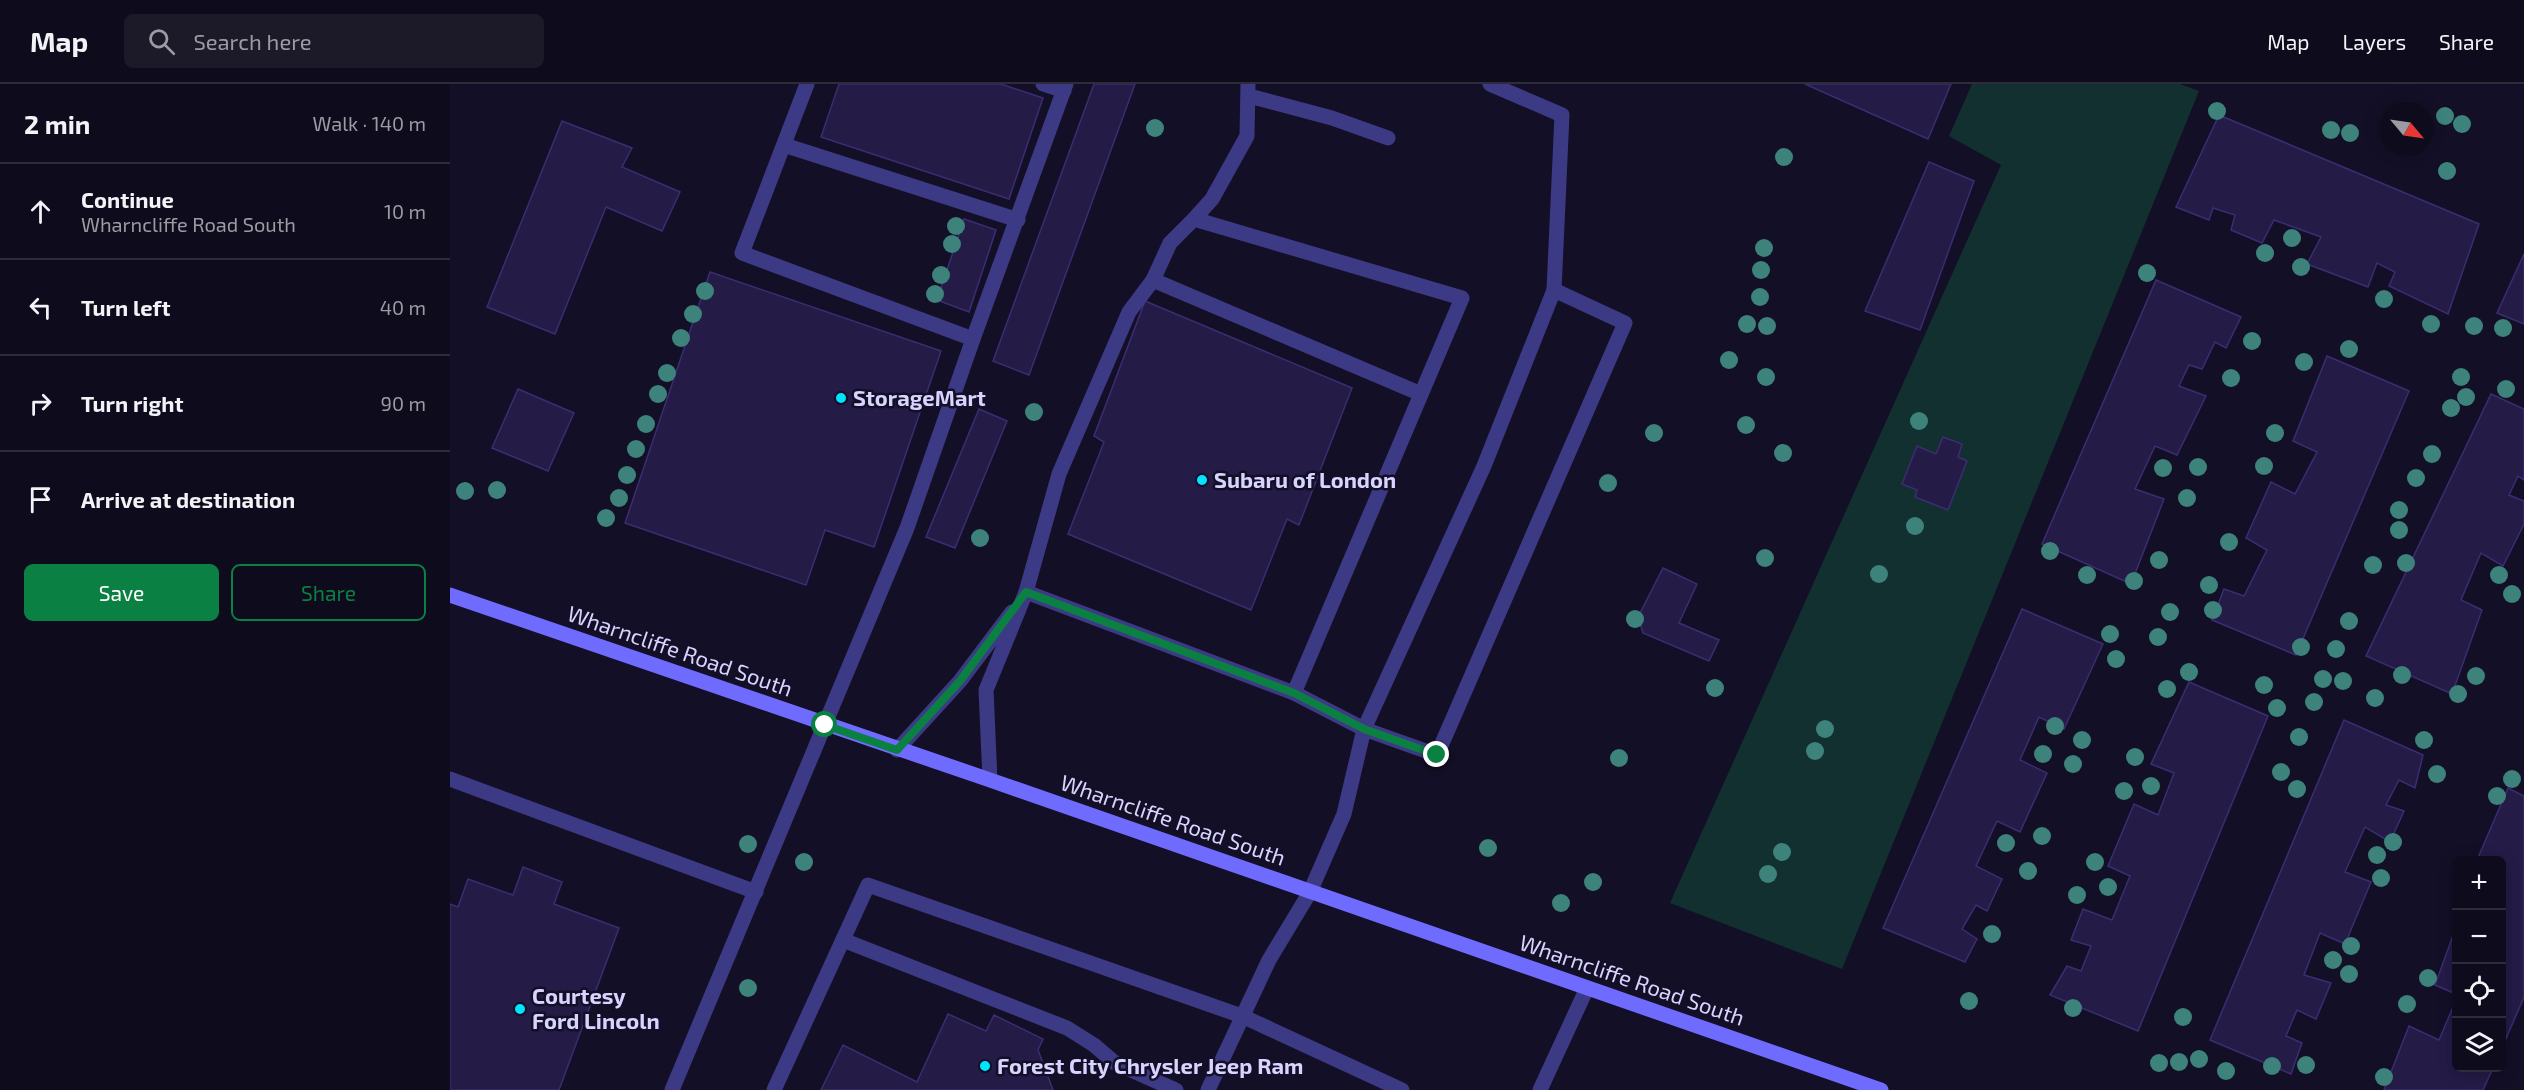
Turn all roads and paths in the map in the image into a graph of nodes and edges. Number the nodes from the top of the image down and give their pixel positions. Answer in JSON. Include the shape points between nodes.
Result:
{"nodes":[{"id":1,"x":807,"y":84,"type":"edge"},
{"id":2,"x":1043,"y":84,"type":"edge"},
{"id":3,"x":1490,"y":84,"type":"edge"},
{"id":4,"x":1065,"y":88,"type":"edge"},
{"id":5,"x":1248,"y":90,"type":"edge"},
{"id":6,"x":1388,"y":138,"type":"dead end"},
{"id":7,"x":784,"y":145,"type":"junction"},
{"id":8,"x":1194,"y":219,"type":"junction"},
{"id":9,"x":1018,"y":220,"type":"junction"},
{"id":10,"x":1153,"y":280,"type":"junction"},
{"id":11,"x":1554,"y":290,"type":"junction"},
{"id":12,"x":973,"y":339,"type":"junction"},
{"id":13,"x":1421,"y":394,"type":"junction"},
{"id":14,"x":1026,"y":592,"type":"junction"},
{"id":15,"x":450,"y":595,"type":"edge"},
{"id":16,"x":1294,"y":693,"type":"junction"},
{"id":17,"x":825,"y":725,"type":"junction"},
{"id":18,"x":1364,"y":729,"type":"junction"},
{"id":19,"x":897,"y":750,"type":"junction"},
{"id":20,"x":450,"y":779,"type":"edge"},
{"id":21,"x":990,"y":780,"type":"junction"},
{"id":22,"x":756,"y":892,"type":"junction"},
{"id":23,"x":1310,"y":892,"type":"junction"},
{"id":24,"x":843,"y":940,"type":"junction"},
{"id":25,"x":1587,"y":988,"type":"junction"},
{"id":26,"x":1242,"y":1016,"type":"junction"},
{"id":27,"x":672,"y":1090,"type":"edge"},
{"id":28,"x":774,"y":1090,"type":"edge"},
{"id":29,"x":1176,"y":1090,"type":"edge"},
{"id":30,"x":1208,"y":1090,"type":"edge"},
{"id":31,"x":1402,"y":1090,"type":"edge"},
{"id":32,"x":1540,"y":1090,"type":"edge"},
{"id":33,"x":1881,"y":1090,"type":"edge"}],
"edges":[{"from":1,"to":7,"type":"lane"},
{"from":2,"to":4,"type":"lane"},
{"from":3,"to":11,"type":"lane","via":[[1562,114]]},
{"from":4,"to":9,"type":"lane"},
{"from":5,"to":6,"type":"lane"},
{"from":5,"to":8,"type":"lane","via":[[1247,136],[1212,199]]},
{"from":7,"to":9,"type":"lane"},
{"from":7,"to":12,"type":"lane","via":[[742,253]]},
{"from":8,"to":10,"type":"lane","via":[[1170,243]]},
{"from":8,"to":13,"type":"lane","via":[[1462,298]]},
{"from":9,"to":12,"type":"lane"},
{"from":10,"to":13,"type":"lane"},
{"from":10,"to":14,"type":"lane","via":[[1129,312],[1059,474]]},
{"from":11,"to":18,"type":"lane","via":[[1484,466]]},
{"from":11,"to":18,"type":"lane","via":[[1625,323],[1437,755]]},
{"from":12,"to":17,"type":"lane","via":[[907,528]]},
{"from":13,"to":16,"type":"lane"},
{"from":14,"to":16,"type":"lane"},
{"from":14,"to":19,"type":"lane","via":[[960,681]]},
{"from":14,"to":21,"type":"lane","via":[[987,690]]},
{"from":15,"to":17,"type":"main road","name":"Wharncliffe Road South"},
{"from":16,"to":18,"type":"lane"},
{"from":17,"to":19,"type":"main road","name":"Wharncliffe Road South"},
{"from":17,"to":22,"type":"lane"},
{"from":18,"to":23,"type":"lane","via":[[1344,814]]},
{"from":19,"to":21,"type":"main road","name":"Wharncliffe Road South"},
{"from":20,"to":22,"type":"lane"},
{"from":21,"to":23,"type":"main road","name":"Wharncliffe Road South"},
{"from":22,"to":27,"type":"lane"},
{"from":23,"to":25,"type":"main road","name":"Wharncliffe Road South"},
{"from":23,"to":26,"type":"lane","via":[[1269,960]]},
{"from":24,"to":26,"type":"lane","via":[[868,885]]},
{"from":24,"to":28,"type":"lane"},
{"from":24,"to":29,"type":"lane","via":[[1066,1028],[1115,1063]]},
{"from":25,"to":32,"type":"lane"},
{"from":25,"to":33,"type":"main road","name":"Wharncliffe Road South"},
{"from":26,"to":30,"type":"lane"},
{"from":26,"to":31,"type":"lane"}]}
